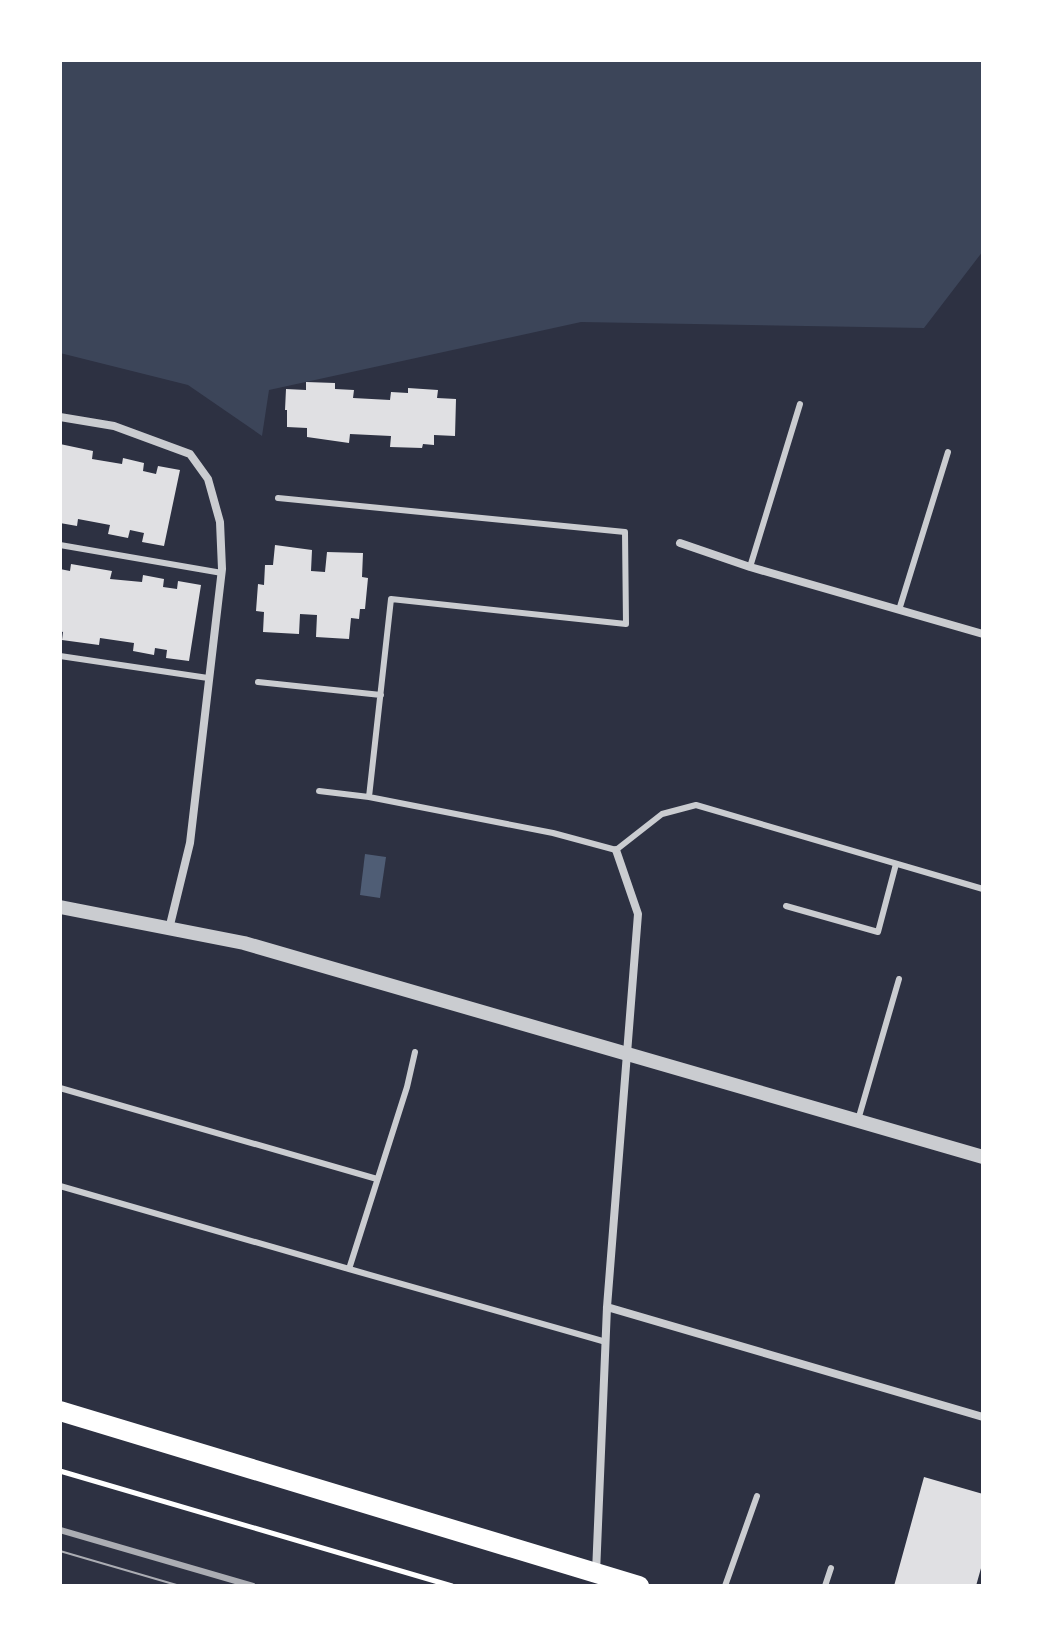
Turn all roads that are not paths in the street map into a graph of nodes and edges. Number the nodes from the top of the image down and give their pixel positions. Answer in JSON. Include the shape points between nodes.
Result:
{"nodes":[{"id":1,"x":800,"y":404,"type":"dead end"},
{"id":2,"x":60,"y":417,"type":"edge"},
{"id":3,"x":948,"y":452,"type":"dead end"},
{"id":4,"x":278,"y":498,"type":"dead end"},
{"id":5,"x":680,"y":543,"type":"dead end"},
{"id":6,"x":60,"y":545,"type":"edge"},
{"id":7,"x":750,"y":567,"type":"junction"},
{"id":8,"x":222,"y":573,"type":"junction"},
{"id":9,"x":899,"y":610,"type":"junction"},
{"id":10,"x":983,"y":634,"type":"edge"},
{"id":11,"x":60,"y":656,"type":"edge"},
{"id":12,"x":208,"y":678,"type":"junction"},
{"id":13,"x":258,"y":682,"type":"dead end"},
{"id":14,"x":381,"y":695,"type":"junction"},
{"id":15,"x":319,"y":791,"type":"dead end"},
{"id":16,"x":369,"y":797,"type":"junction"},
{"id":17,"x":616,"y":850,"type":"junction"},
{"id":18,"x":896,"y":864,"type":"junction"},
{"id":19,"x":983,"y":889,"type":"edge"},
{"id":20,"x":786,"y":906,"type":"dead end"},
{"id":21,"x":60,"y":908,"type":"edge"},
{"id":22,"x":169,"y":929,"type":"junction"},
{"id":23,"x":899,"y":979,"type":"dead end"},
{"id":24,"x":415,"y":1052,"type":"dead end"},
{"id":25,"x":626,"y":1052,"type":"junction"},
{"id":26,"x":60,"y":1088,"type":"edge"},
{"id":27,"x":858,"y":1120,"type":"junction"},
{"id":28,"x":983,"y":1157,"type":"edge"},
{"id":29,"x":377,"y":1179,"type":"junction"},
{"id":30,"x":60,"y":1186,"type":"edge"},
{"id":31,"x":349,"y":1269,"type":"junction"},
{"id":32,"x":607,"y":1307,"type":"junction"},
{"id":33,"x":606,"y":1342,"type":"junction"},
{"id":34,"x":60,"y":1411,"type":"edge"},
{"id":35,"x":983,"y":1417,"type":"edge"},
{"id":36,"x":757,"y":1496,"type":"dead end"},
{"id":37,"x":831,"y":1568,"type":"dead end"},
{"id":38,"x":596,"y":1574,"type":"junction"},
{"id":39,"x":639,"y":1586,"type":"edge"},
{"id":40,"x":725,"y":1586,"type":"edge"},
{"id":41,"x":825,"y":1586,"type":"edge"}],
"edges":[{"from":1,"to":7,"type":"lane"},
{"from":2,"to":8,"type":"street","via":[[114,426],[190,454],[208,479],[220,522]]},
{"from":3,"to":9,"type":"lane"},
{"from":4,"to":14,"type":"lane","via":[[625,532],[626,624],[391,599]]},
{"from":5,"to":7,"type":"street"},
{"from":6,"to":8,"type":"lane"},
{"from":7,"to":9,"type":"street"},
{"from":8,"to":12,"type":"street"},
{"from":9,"to":10,"type":"street"},
{"from":11,"to":12,"type":"lane"},
{"from":12,"to":22,"type":"street","via":[[190,843]]},
{"from":13,"to":14,"type":"lane"},
{"from":14,"to":16,"type":"lane"},
{"from":15,"to":16,"type":"lane"},
{"from":16,"to":17,"type":"lane"},
{"from":17,"to":18,"type":"lane","via":[[662,814],[696,805]]},
{"from":17,"to":25,"type":"street","via":[[638,914]]},
{"from":18,"to":19,"type":"lane"},
{"from":18,"to":20,"type":"lane","via":[[878,932]]},
{"from":21,"to":22,"type":"street"},
{"from":22,"to":25,"type":"street","via":[[244,943]]},
{"from":23,"to":27,"type":"lane"},
{"from":24,"to":29,"type":"lane"},
{"from":25,"to":27,"type":"street"},
{"from":25,"to":32,"type":"street"},
{"from":26,"to":29,"type":"lane"},
{"from":27,"to":28,"type":"street"},
{"from":29,"to":31,"type":"lane"},
{"from":30,"to":31,"type":"lane"},
{"from":31,"to":33,"type":"lane"},
{"from":32,"to":33,"type":"street"},
{"from":32,"to":35,"type":"street"},
{"from":33,"to":38,"type":"street"},
{"from":34,"to":38,"type":"main road"},
{"from":36,"to":40,"type":"lane"},
{"from":37,"to":41,"type":"lane"},
{"from":38,"to":39,"type":"main road"}]}
